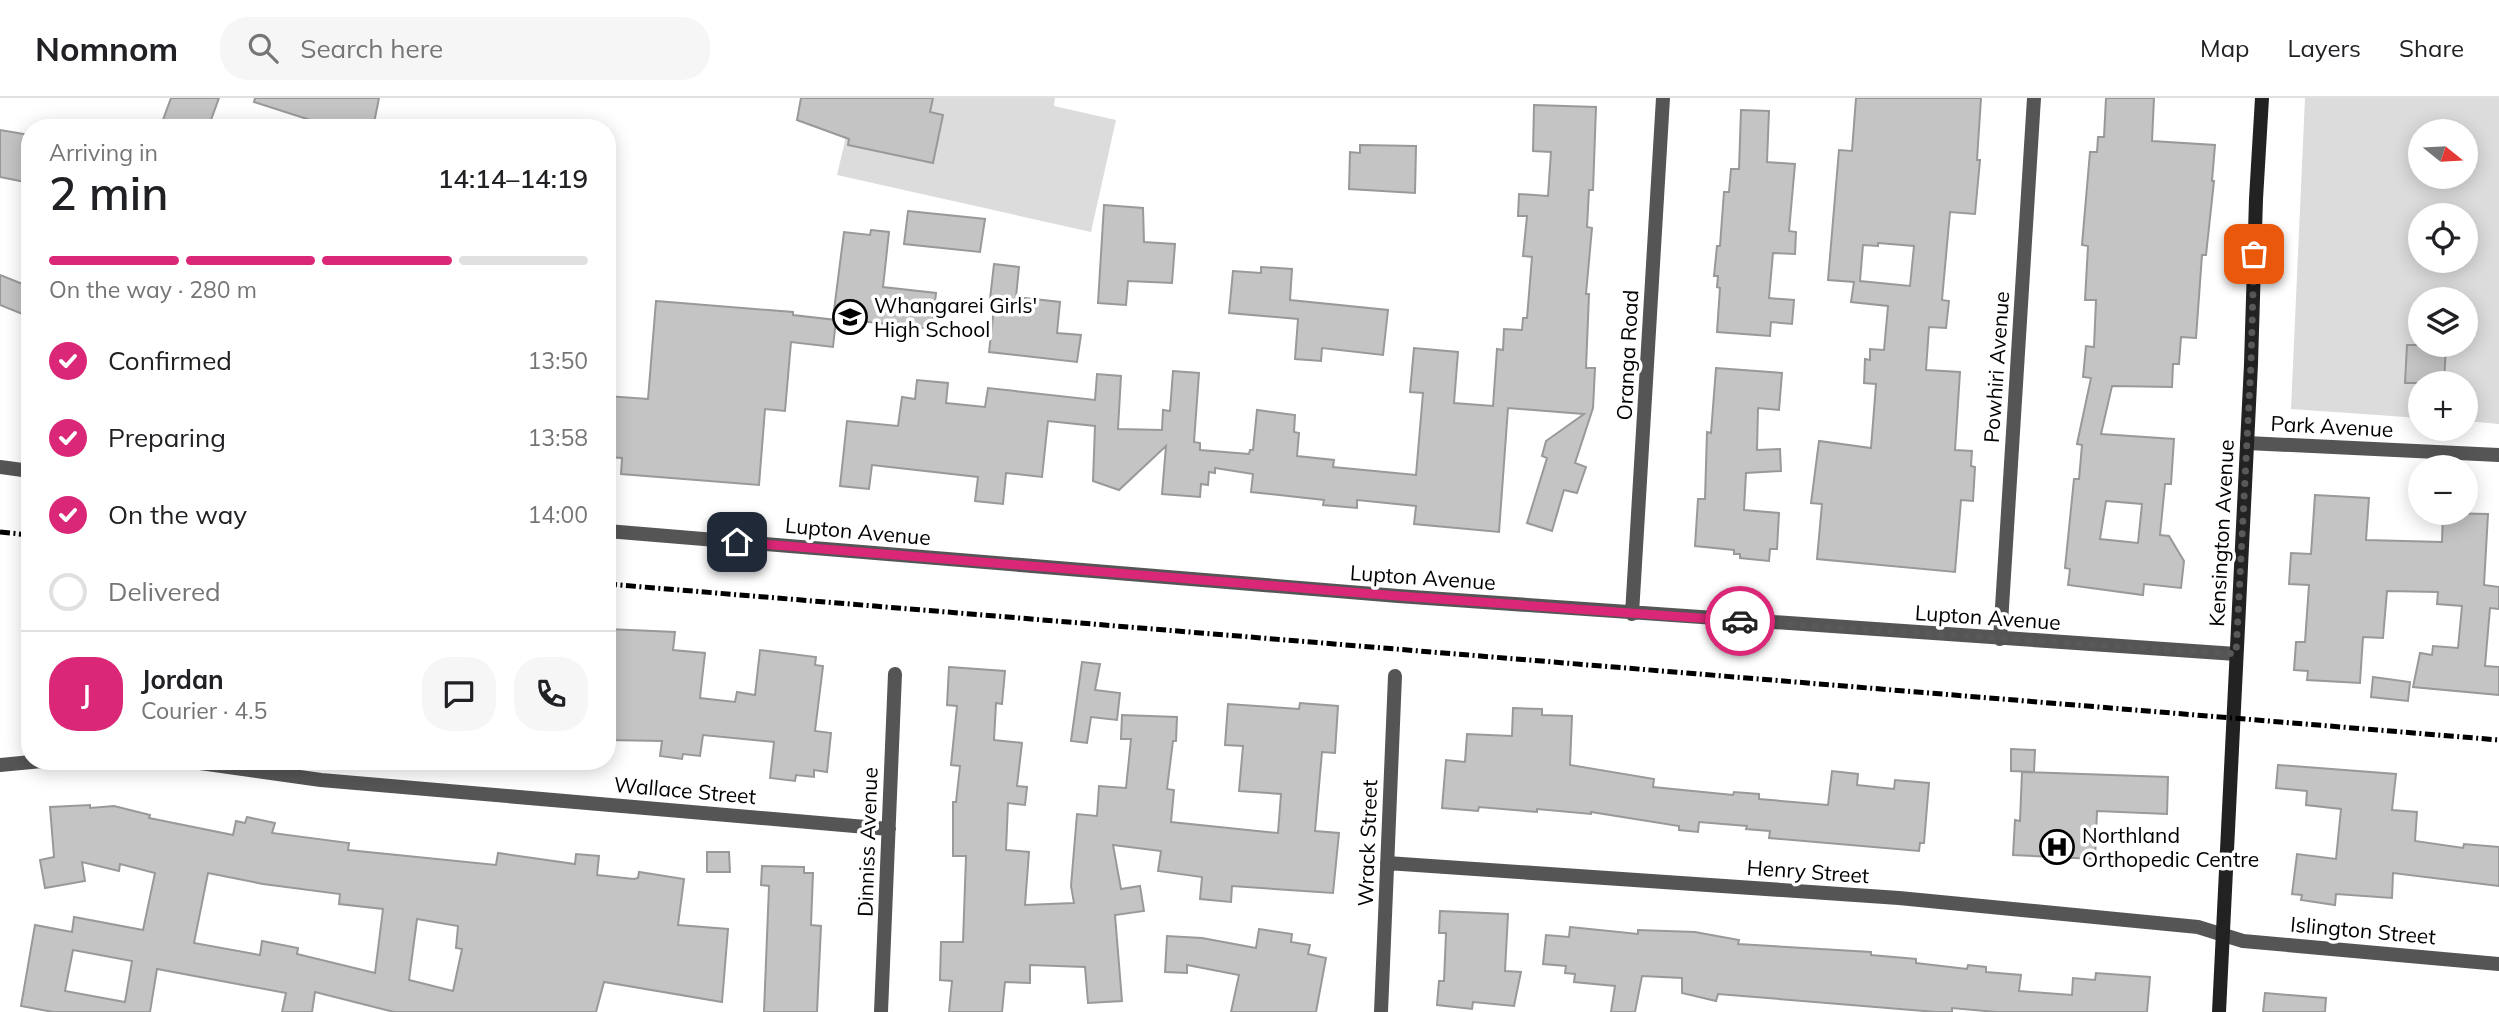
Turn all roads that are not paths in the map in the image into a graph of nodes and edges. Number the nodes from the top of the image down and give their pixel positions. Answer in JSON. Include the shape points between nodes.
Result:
{"nodes":[{"id":1,"x":1663,"y":98,"type":"edge"},
{"id":2,"x":2034,"y":98,"type":"edge"},
{"id":3,"x":2262,"y":98,"type":"edge"},
{"id":4,"x":2247,"y":443,"type":"junction"},
{"id":5,"x":2499,"y":455,"type":"edge"},
{"id":6,"x":0,"y":467,"type":"edge"},
{"id":7,"x":21,"y":470,"type":"edge"},
{"id":8,"x":616,"y":532,"type":"edge"},
{"id":9,"x":1632,"y":614,"type":"junction"},
{"id":10,"x":2000,"y":639,"type":"junction"},
{"id":11,"x":2236,"y":654,"type":"junction"},
{"id":12,"x":895,"y":674,"type":"dead end"},
{"id":13,"x":1395,"y":676,"type":"dead end"},
{"id":14,"x":21,"y":763,"type":"edge"},
{"id":15,"x":0,"y":765,"type":"edge"},
{"id":16,"x":250,"y":770,"type":"edge"},
{"id":17,"x":889,"y":829,"type":"junction"},
{"id":18,"x":1387,"y":863,"type":"junction"},
{"id":19,"x":2224,"y":935,"type":"junction"},
{"id":20,"x":2499,"y":964,"type":"edge"},
{"id":21,"x":881,"y":1012,"type":"edge"},
{"id":22,"x":1381,"y":1012,"type":"edge"},
{"id":23,"x":2219,"y":1012,"type":"edge"}],
"edges":[{"from":1,"to":9,"type":"street","name":"Oranga Road"},
{"from":2,"to":10,"type":"street","name":"Powhiri Avenue"},
{"from":3,"to":4,"type":"main road","name":"Kensington Avenue"},
{"from":4,"to":5,"type":"street","name":"Park Avenue"},
{"from":4,"to":11,"type":"main road","name":"Kensington Avenue"},
{"from":6,"to":7,"type":"street"},
{"from":8,"to":9,"type":"street","name":"Lupton Avenue"},
{"from":9,"to":10,"type":"street","name":"Lupton Avenue"},
{"from":10,"to":11,"type":"street","name":"Lupton Avenue"},
{"from":11,"to":19,"type":"main road","name":"Kensington Avenue"},
{"from":12,"to":17,"type":"street","name":"Dinniss Avenue"},
{"from":13,"to":18,"type":"street","name":"Wrack Street"},
{"from":14,"to":15,"type":"street"},
{"from":16,"to":17,"type":"street","name":"Wallace Street"},
{"from":17,"to":21,"type":"street","name":"Dinniss Avenue"},
{"from":18,"to":19,"type":"street","name":"Henry Street","via":[[1899,898],[2198,927]]},
{"from":18,"to":22,"type":"street","name":"Wrack Street"},
{"from":19,"to":20,"type":"street","name":"Islington Street","via":[[2243,941]]},
{"from":19,"to":23,"type":"main road","name":"Kensington Avenue"}]}
